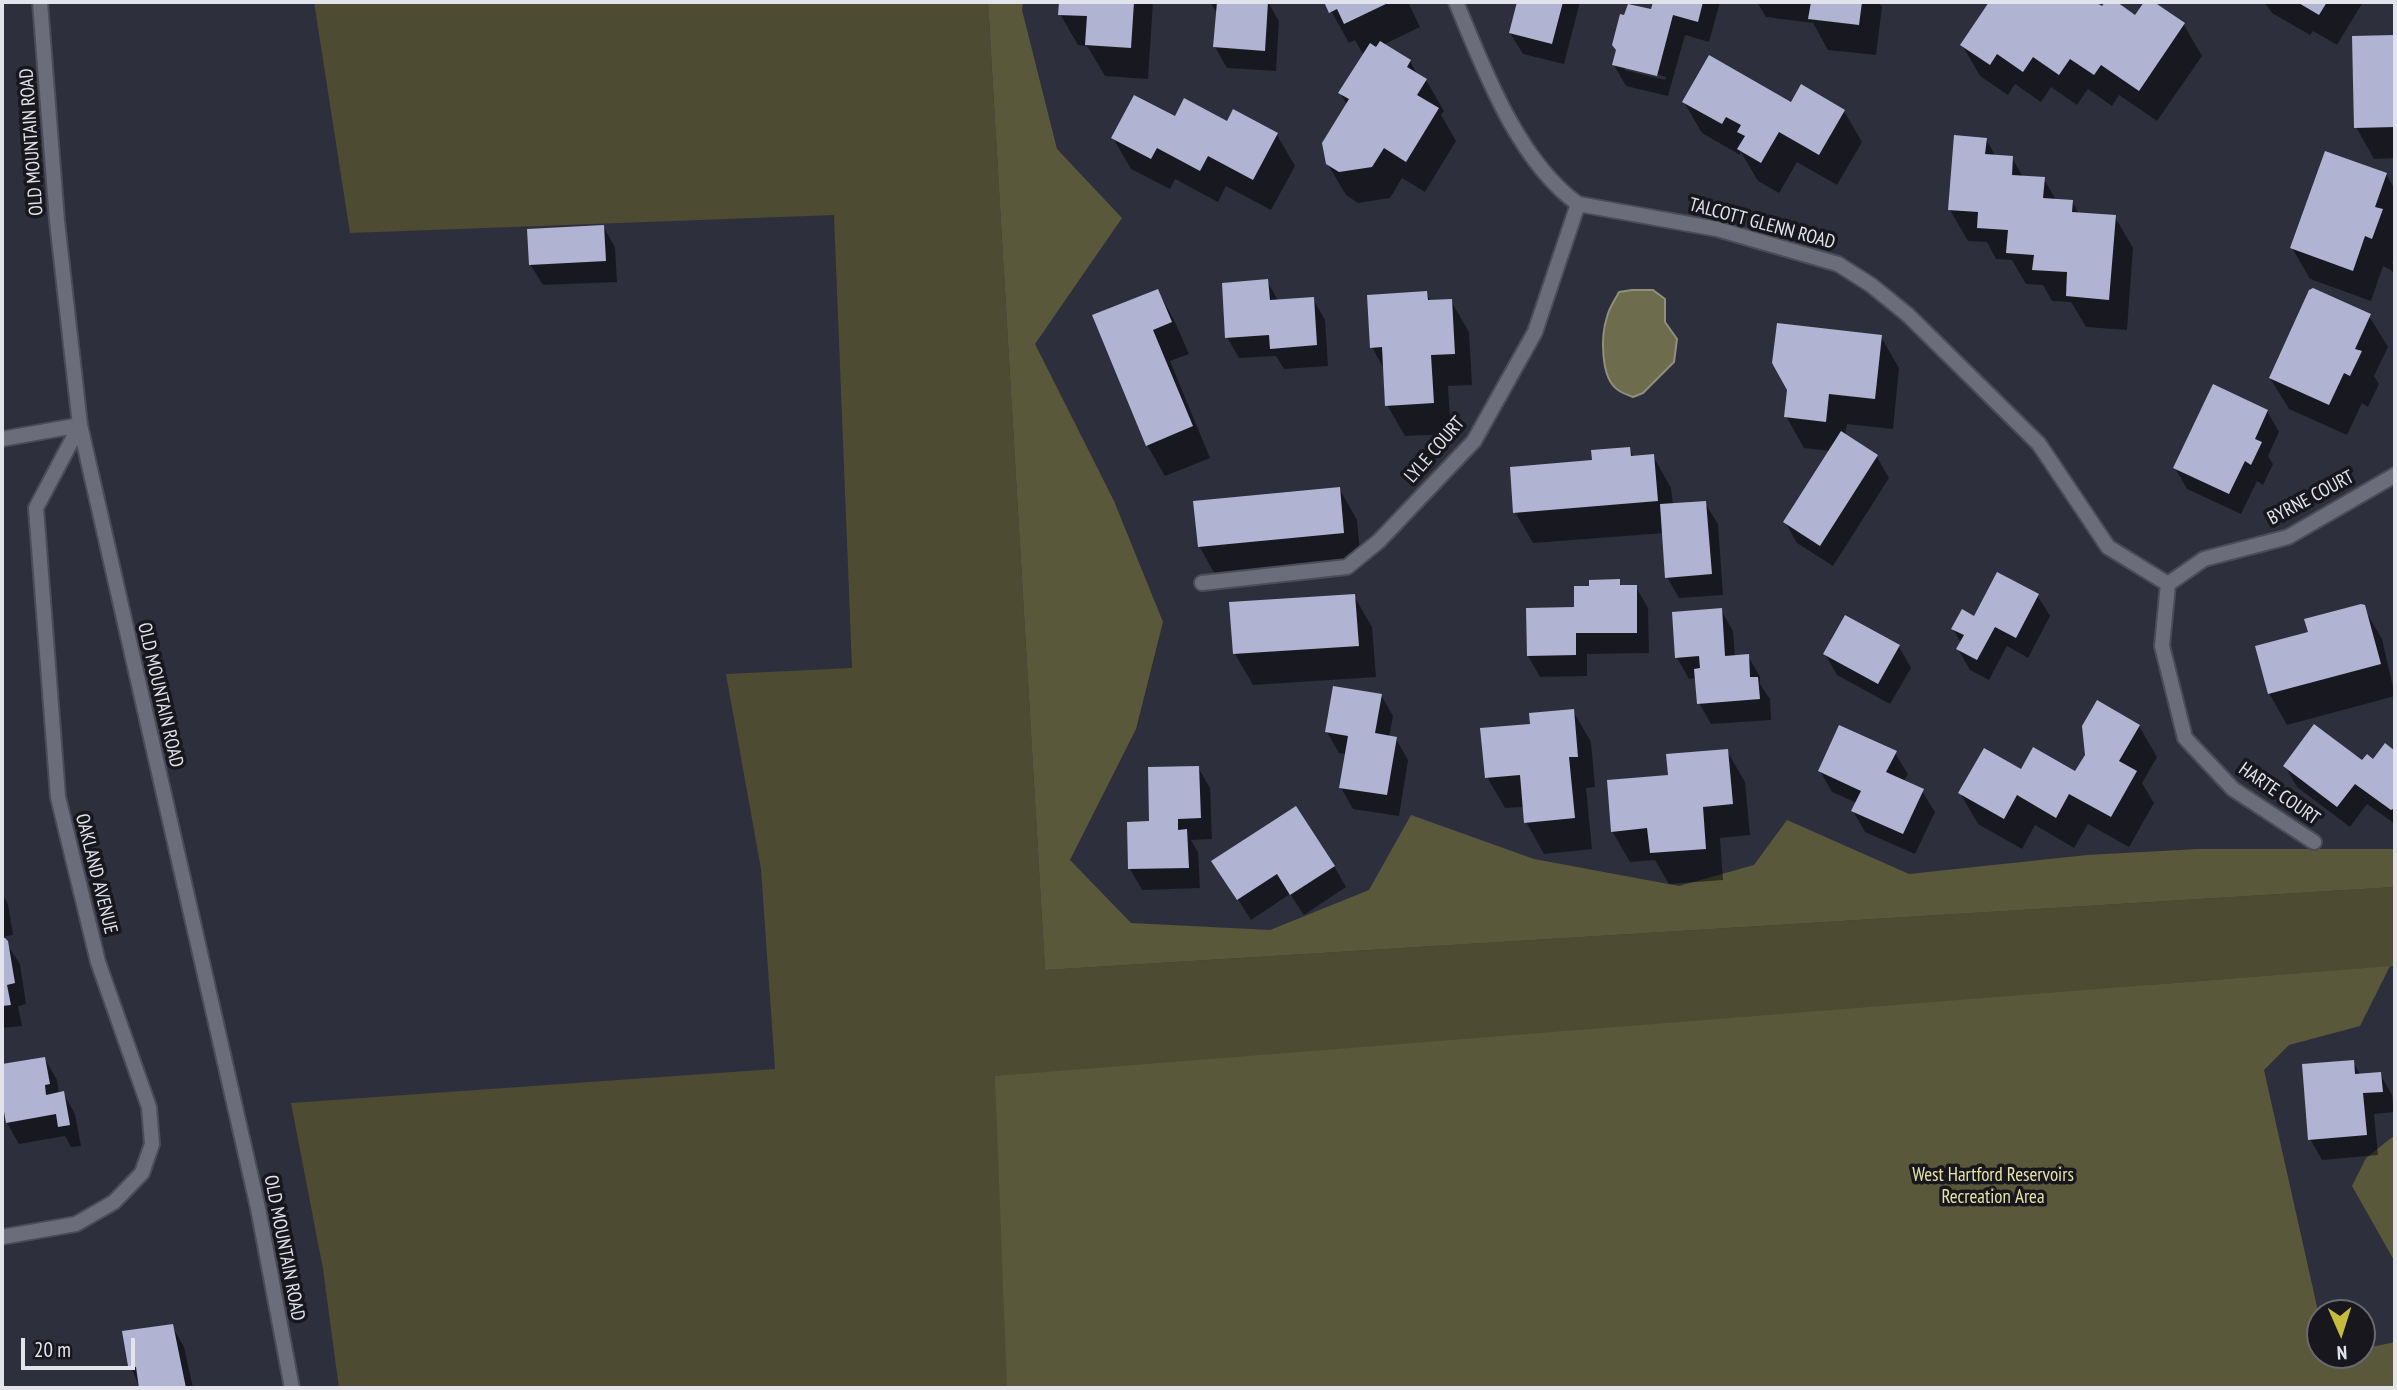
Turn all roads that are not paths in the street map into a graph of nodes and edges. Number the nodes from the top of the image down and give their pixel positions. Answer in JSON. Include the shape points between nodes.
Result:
{"nodes":[{"id":1,"x":40,"y":2,"type":"edge"},
{"id":2,"x":1456,"y":2,"type":"edge"},
{"id":3,"x":1578,"y":204,"type":"junction"},
{"id":4,"x":80,"y":425,"type":"junction"},
{"id":5,"x":2,"y":439,"type":"edge"},
{"id":6,"x":2395,"y":475,"type":"edge"},
{"id":7,"x":1202,"y":583,"type":"dead end"},
{"id":8,"x":2168,"y":584,"type":"junction"},
{"id":9,"x":2314,"y":842,"type":"dead end"},
{"id":10,"x":2,"y":1237,"type":"edge"},
{"id":11,"x":292,"y":1388,"type":"edge"}],
"edges":[{"from":1,"to":4,"type":"street","name":"OLD MOUNTAIN ROAD","via":[[57,221]]},
{"from":2,"to":3,"type":"street","via":[[1493,89],[1534,159],[1559,190]]},
{"from":3,"to":7,"type":"street","name":"LYLE COURT","via":[[1535,332],[1474,441],[1379,541],[1347,567]]},
{"from":3,"to":8,"type":"street","name":"TALCOTT GLENN ROAD","via":[[1717,229],[1838,264],[1871,285],[1908,315],[2039,444],[2108,547]]},
{"from":4,"to":5,"type":"street"},
{"from":4,"to":10,"type":"street","name":"OAKLAND AVENUE","via":[[37,508],[58,797],[98,962],[149,1107],[152,1144],[142,1173],[114,1202],[76,1224]]},
{"from":4,"to":11,"type":"street","name":"OLD MOUNTAIN ROAD","via":[[258,1208]]},
{"from":6,"to":8,"type":"street","name":"BYRNE COURT","via":[[2288,537],[2204,559]]},
{"from":8,"to":9,"type":"street","name":"HARTE COURT","via":[[2162,646],[2185,738],[2233,789]]}]}
